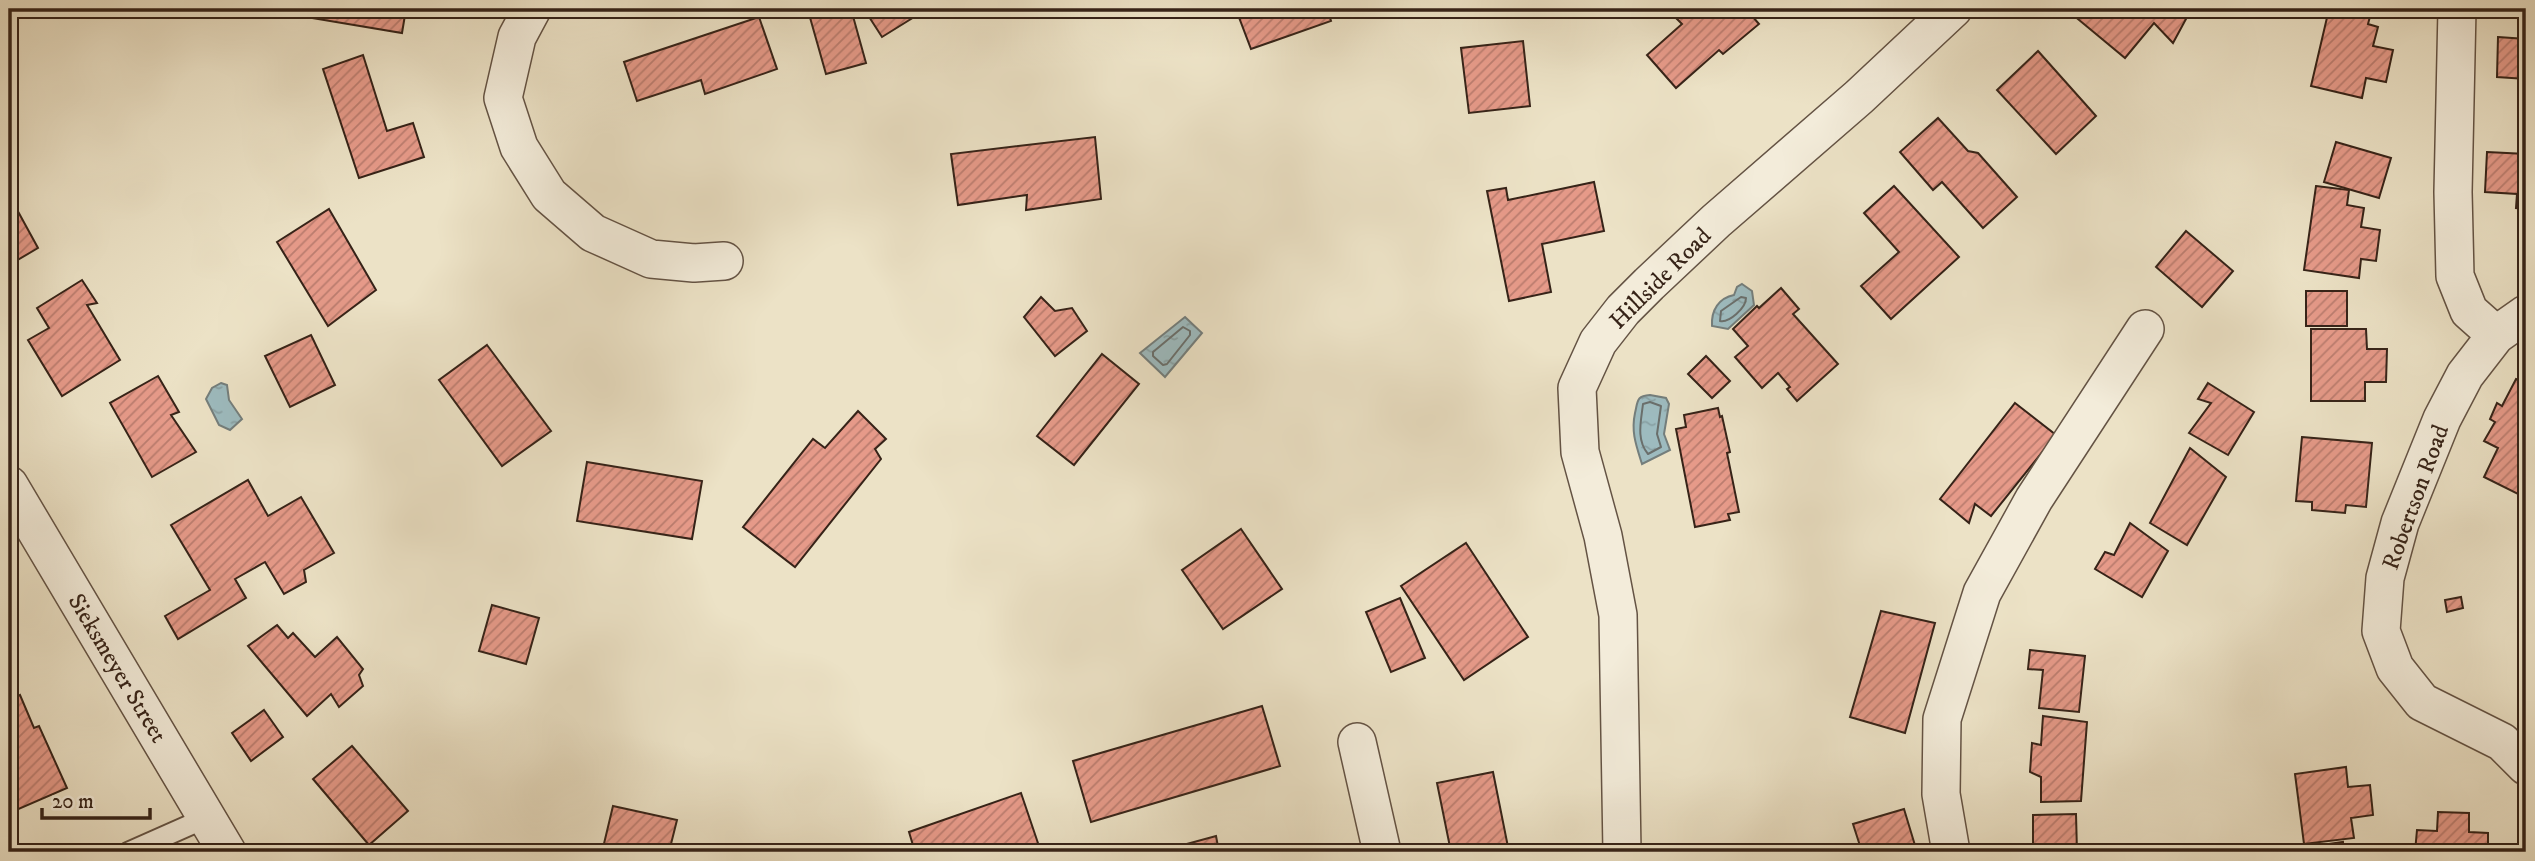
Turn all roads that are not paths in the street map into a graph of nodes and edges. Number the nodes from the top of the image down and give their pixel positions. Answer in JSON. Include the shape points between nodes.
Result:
{"nodes":[{"id":1,"x":532,"y":9,"type":"edge"},
{"id":2,"x":1953,"y":9,"type":"edge"},
{"id":3,"x":2457,"y":9,"type":"edge"},
{"id":4,"x":724,"y":261,"type":"dead end"},
{"id":5,"x":2526,"y":314,"type":"edge"},
{"id":6,"x":2145,"y":330,"type":"dead end"},
{"id":7,"x":2496,"y":335,"type":"junction"},
{"id":8,"x":9,"y":485,"type":"edge"},
{"id":9,"x":1357,"y":742,"type":"dead end"},
{"id":10,"x":2526,"y":766,"type":"edge"},
{"id":11,"x":208,"y":817,"type":"junction"},
{"id":12,"x":129,"y":852,"type":"edge"},
{"id":13,"x":227,"y":852,"type":"edge"},
{"id":14,"x":1382,"y":852,"type":"edge"},
{"id":15,"x":1622,"y":852,"type":"edge"},
{"id":16,"x":1951,"y":852,"type":"edge"}],
"edges":[{"from":1,"to":4,"type":"street","via":[[517,37],[503,99],[519,147],[549,195],[593,233],[652,259]]},
{"from":2,"to":15,"type":"street","name":"Hillside Road","via":[[1640,293],[1598,342],[1577,388],[1580,452],[1618,615]]},
{"from":3,"to":7,"type":"street","via":[[2455,276],[2469,311]]},
{"from":5,"to":7,"type":"street","name":"Robertson Road"},
{"from":6,"to":16,"type":"street","via":[[2034,499],[1982,593],[1942,719],[1941,794]]},
{"from":7,"to":10,"type":"street","name":"Robertson Road","via":[[2465,375],[2421,468],[2385,578],[2381,631],[2395,668],[2422,702],[2502,742]]},
{"from":8,"to":11,"type":"street","name":"Sieksmeyer Street"},
{"from":9,"to":14,"type":"street"},
{"from":11,"to":12,"type":"lane"},
{"from":11,"to":13,"type":"street","name":"Sieksmeyer Street"}]}
